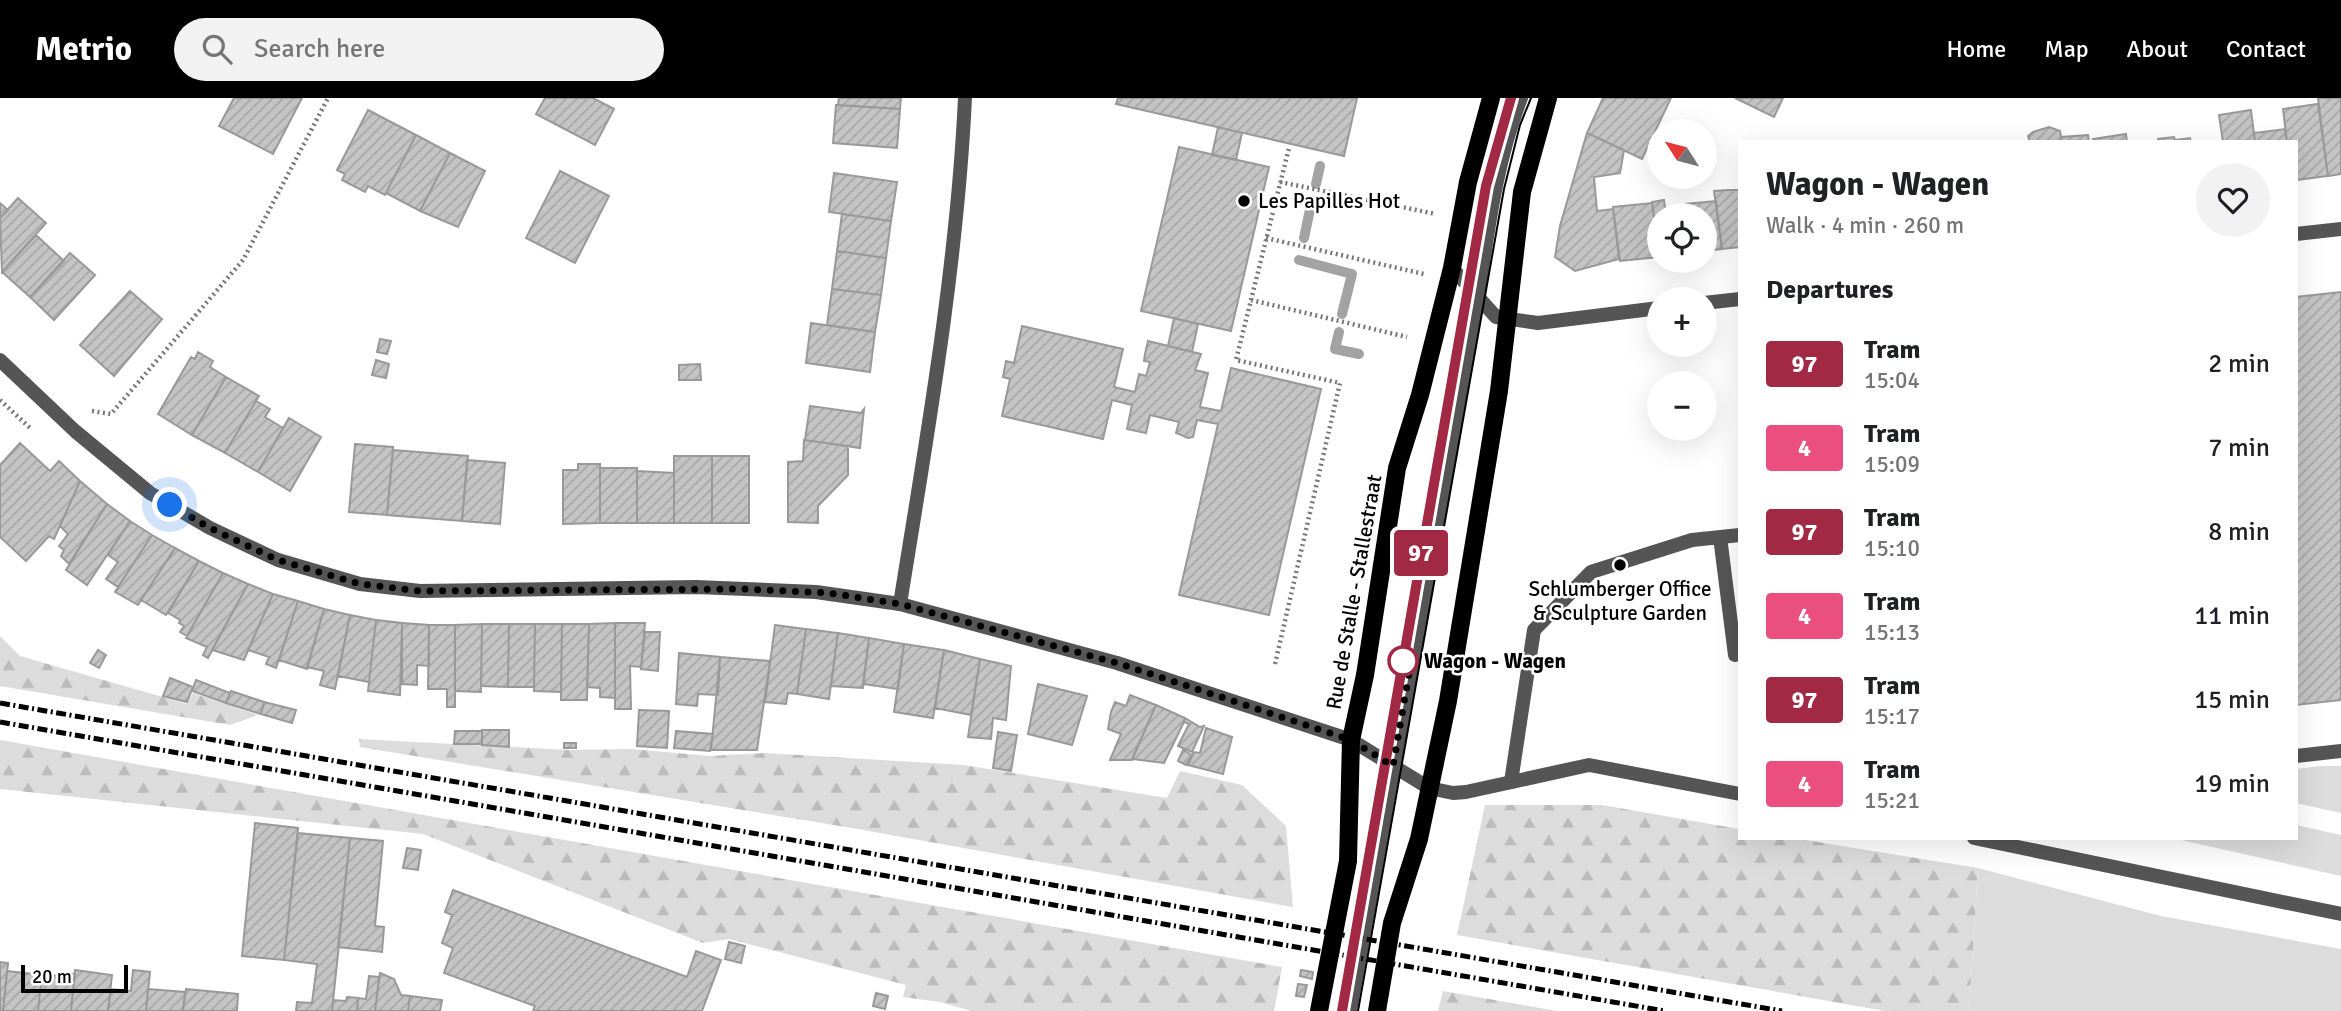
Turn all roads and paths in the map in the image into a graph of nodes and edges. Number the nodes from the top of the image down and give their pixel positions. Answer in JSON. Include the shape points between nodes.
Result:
{"nodes":[{"id":1,"x":328,"y":98,"type":"edge"},
{"id":2,"x":965,"y":98,"type":"edge"},
{"id":3,"x":1491,"y":98,"type":"edge"},
{"id":4,"x":1521,"y":98,"type":"edge"},
{"id":5,"x":1548,"y":98,"type":"edge"},
{"id":6,"x":1289,"y":148,"type":"dead end"},
{"id":7,"x":1280,"y":182,"type":"junction"},
{"id":8,"x":1432,"y":213,"type":"dead end"},
{"id":9,"x":2341,"y":229,"type":"edge"},
{"id":10,"x":2298,"y":234,"type":"edge"},
{"id":11,"x":1266,"y":238,"type":"junction"},
{"id":12,"x":1452,"y":268,"type":"junction"},
{"id":13,"x":1420,"y":273,"type":"dead end"},
{"id":14,"x":1478,"y":297,"type":"junction"},
{"id":15,"x":1738,"y":299,"type":"edge"},
{"id":16,"x":1251,"y":300,"type":"junction"},
{"id":17,"x":1717,"y":302,"type":"edge"},
{"id":18,"x":1647,"y":309,"type":"edge"},
{"id":19,"x":1507,"y":318,"type":"junction"},
{"id":20,"x":1407,"y":337,"type":"dead end"},
{"id":21,"x":0,"y":360,"type":"edge"},
{"id":22,"x":87,"y":417,"type":"dead end"},
{"id":23,"x":1738,"y":535,"type":"edge"},
{"id":24,"x":1720,"y":537,"type":"junction"},
{"id":25,"x":900,"y":604,"type":"junction"},
{"id":26,"x":1738,"y":654,"type":"edge"},
{"id":27,"x":1275,"y":664,"type":"dead end"},
{"id":28,"x":1351,"y":740,"type":"junction"},
{"id":29,"x":2341,"y":751,"type":"edge"},
{"id":30,"x":2298,"y":756,"type":"edge"},
{"id":31,"x":1393,"y":766,"type":"junction"},
{"id":32,"x":1511,"y":782,"type":"junction"},
{"id":33,"x":1429,"y":788,"type":"junction"},
{"id":34,"x":1738,"y":794,"type":"edge"},
{"id":35,"x":1984,"y":840,"type":"edge"},
{"id":36,"x":2341,"y":914,"type":"edge"},
{"id":37,"x":1319,"y":1011,"type":"edge"},
{"id":38,"x":1350,"y":1011,"type":"edge"},
{"id":39,"x":1377,"y":1011,"type":"edge"}],
"edges":[{"from":1,"to":22,"type":"path","via":[[243,260],[111,414],[93,411]]},
{"from":2,"to":25,"type":"street","via":[[952,246]]},
{"from":3,"to":12,"type":"main road","name":"Rue de Stalle - Stallestraat","via":[[1468,182]]},
{"from":4,"to":14,"type":"street","via":[[1495,187]]},
{"from":5,"to":19,"type":"main road","via":[[1522,192]]},
{"from":6,"to":7,"type":"path"},
{"from":7,"to":8,"type":"path"},
{"from":7,"to":11,"type":"path"},
{"from":9,"to":10,"type":"street"},
{"from":11,"to":13,"type":"path"},
{"from":11,"to":16,"type":"path"},
{"from":12,"to":14,"type":"street"},
{"from":12,"to":28,"type":"main road","name":"Rue de Stalle - Stallestraat","via":[[1397,468]]},
{"from":14,"to":19,"type":"street","via":[[1496,317]]},
{"from":14,"to":31,"type":"street"},
{"from":15,"to":17,"type":"street"},
{"from":16,"to":20,"type":"path"},
{"from":16,"to":27,"type":"path","via":[[1236,360],[1340,383]]},
{"from":18,"to":19,"type":"street","via":[[1538,323]]},
{"from":19,"to":33,"type":"main road","via":[[1448,701]]},
{"from":21,"to":25,"type":"street","via":[[75,431],[150,492],[210,528],[278,560],[360,584],[420,591],[696,587],[816,592]]},
{"from":23,"to":24,"type":"street"},
{"from":24,"to":26,"type":"street"},
{"from":24,"to":32,"type":"street","via":[[1692,540],[1591,572],[1534,630]]},
{"from":25,"to":28,"type":"street","via":[[1117,663]]},
{"from":28,"to":31,"type":"street"},
{"from":28,"to":37,"type":"main road","name":"Rue de Stalle - Stallestraat","via":[[1349,861]]},
{"from":29,"to":30,"type":"street"},
{"from":31,"to":33,"type":"street"},
{"from":31,"to":38,"type":"street"},
{"from":32,"to":33,"type":"street","via":[[1453,793]]},
{"from":32,"to":34,"type":"street","via":[[1589,765]]},
{"from":33,"to":39,"type":"main road","via":[[1413,862],[1392,923]]},
{"from":35,"to":36,"type":"street"}]}
